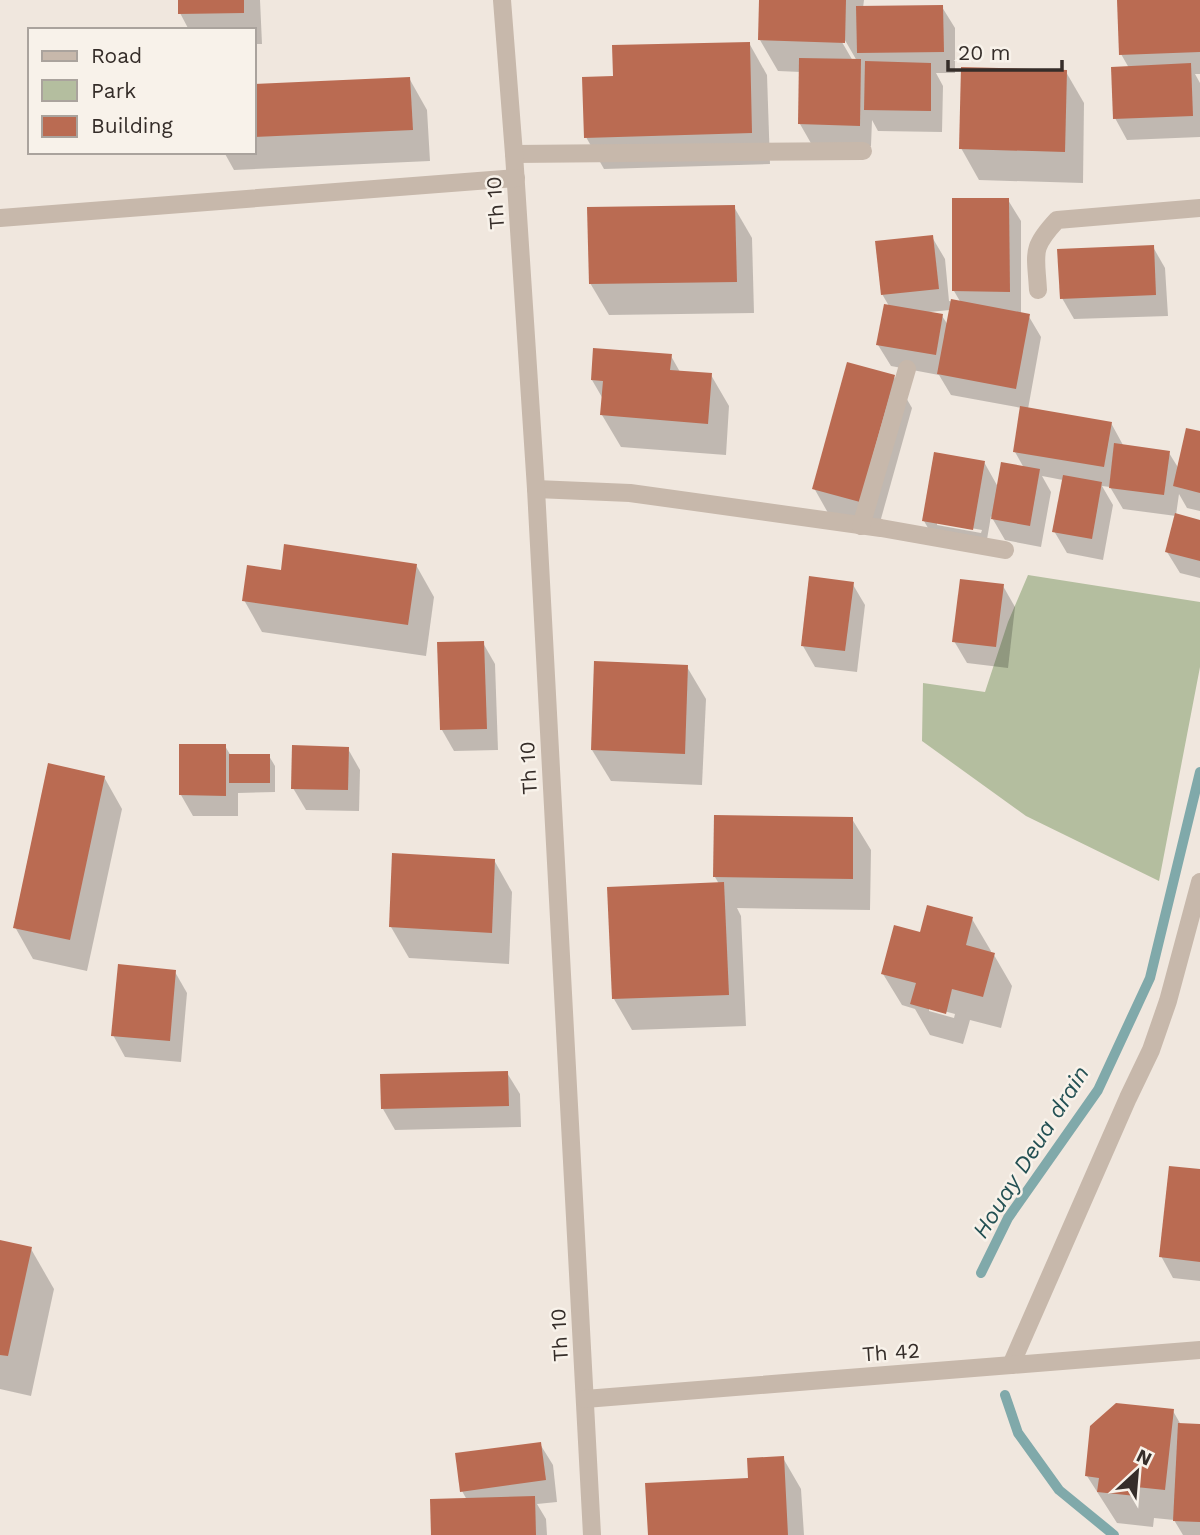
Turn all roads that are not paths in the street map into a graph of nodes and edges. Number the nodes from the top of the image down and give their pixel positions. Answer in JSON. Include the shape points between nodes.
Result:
{"nodes":[{"id":1,"x":502,"y":0,"type":"edge"},
{"id":2,"x":863,"y":152,"type":"dead end"},
{"id":3,"x":514,"y":154,"type":"junction"},
{"id":4,"x":516,"y":178,"type":"junction"},
{"id":5,"x":1200,"y":208,"type":"edge"},
{"id":6,"x":0,"y":218,"type":"edge"},
{"id":7,"x":1038,"y":290,"type":"dead end"},
{"id":8,"x":907,"y":369,"type":"dead end"},
{"id":9,"x":536,"y":489,"type":"junction"},
{"id":10,"x":861,"y":526,"type":"junction"},
{"id":11,"x":1004,"y":550,"type":"dead end"},
{"id":12,"x":1200,"y":882,"type":"edge"},
{"id":13,"x":1200,"y":1350,"type":"edge"},
{"id":14,"x":1011,"y":1366,"type":"junction"},
{"id":15,"x":585,"y":1399,"type":"junction"},
{"id":16,"x":592,"y":1535,"type":"edge"}],
"edges":[{"from":1,"to":3,"type":"street","name":"Th 10"},
{"from":2,"to":3,"type":"street"},
{"from":3,"to":4,"type":"street","name":"Th 10"},
{"from":4,"to":6,"type":"street"},
{"from":4,"to":9,"type":"street","name":"Th 10"},
{"from":5,"to":7,"type":"street","via":[[1058,220],[1036,248]]},
{"from":8,"to":10,"type":"street"},
{"from":9,"to":10,"type":"street","via":[[630,493]]},
{"from":9,"to":15,"type":"street","name":"Th 10"},
{"from":10,"to":11,"type":"street"},
{"from":12,"to":14,"type":"street","via":[[1151,1050]]},
{"from":13,"to":14,"type":"street","name":"Th 42"},
{"from":14,"to":15,"type":"street","name":"Th 42"},
{"from":15,"to":16,"type":"street","name":"Th 10"}]}
